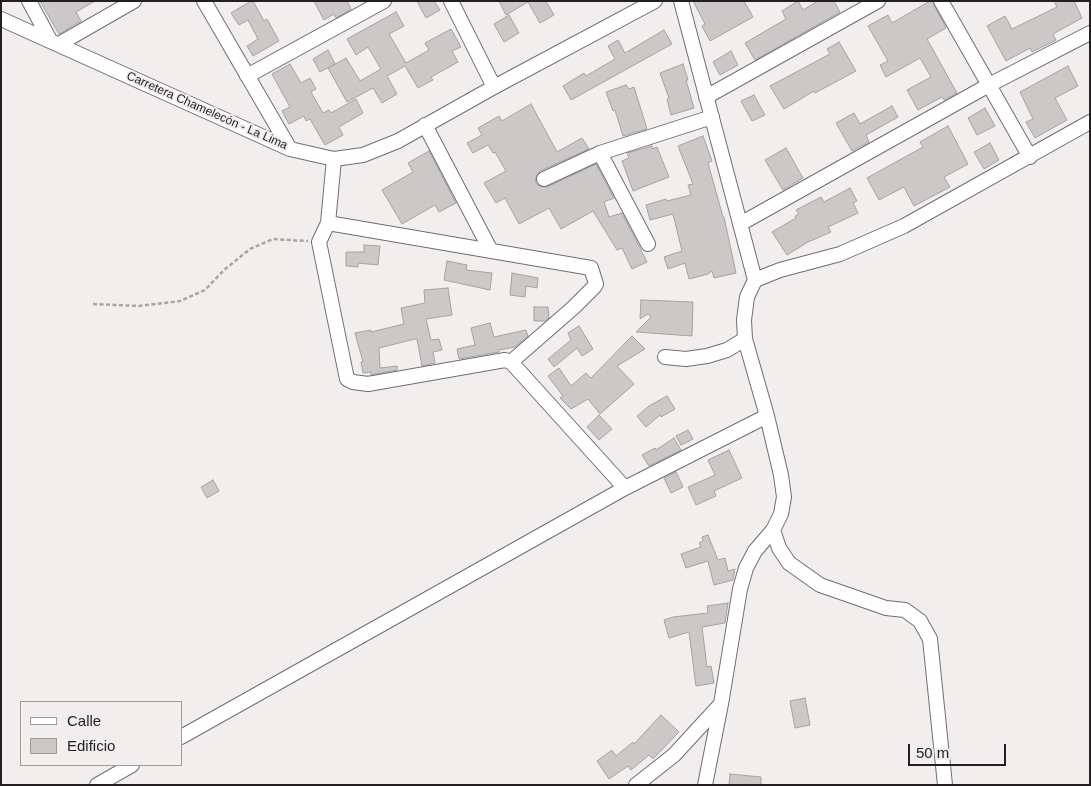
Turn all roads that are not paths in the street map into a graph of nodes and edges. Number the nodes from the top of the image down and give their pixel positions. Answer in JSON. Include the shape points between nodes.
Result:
{"nodes":[{"id":1,"x":29,"y":1,"type":"edge"},
{"id":2,"x":134,"y":1,"type":"edge"},
{"id":3,"x":204,"y":1,"type":"edge"},
{"id":4,"x":384,"y":1,"type":"edge"},
{"id":5,"x":451,"y":1,"type":"edge"},
{"id":6,"x":655,"y":1,"type":"edge"},
{"id":7,"x":681,"y":1,"type":"edge"},
{"id":8,"x":878,"y":1,"type":"edge"},
{"id":9,"x":941,"y":1,"type":"edge"},
{"id":10,"x":113,"y":7,"type":"edge"},
{"id":11,"x":1,"y":19,"type":"edge"},
{"id":12,"x":1090,"y":33,"type":"edge"},
{"id":13,"x":55,"y":42,"type":"junction"},
{"id":14,"x":247,"y":76,"type":"junction"},
{"id":15,"x":989,"y":85,"type":"junction"},
{"id":16,"x":494,"y":87,"type":"junction"},
{"id":17,"x":706,"y":97,"type":"junction"},
{"id":18,"x":712,"y":118,"type":"junction"},
{"id":19,"x":1090,"y":122,"type":"edge"},
{"id":20,"x":425,"y":125,"type":"junction"},
{"id":21,"x":290,"y":149,"type":"junction"},
{"id":22,"x":600,"y":153,"type":"junction"},
{"id":23,"x":1030,"y":157,"type":"junction"},
{"id":24,"x":334,"y":159,"type":"junction"},
{"id":25,"x":544,"y":179,"type":"dead end"},
{"id":26,"x":328,"y":223,"type":"junction"},
{"id":27,"x":740,"y":224,"type":"junction"},
{"id":28,"x":648,"y":244,"type":"dead end"},
{"id":29,"x":491,"y":251,"type":"junction"},
{"id":30,"x":755,"y":280,"type":"junction"},
{"id":31,"x":745,"y":339,"type":"junction"},
{"id":32,"x":664,"y":357,"type":"dead end"},
{"id":33,"x":511,"y":362,"type":"junction"},
{"id":34,"x":767,"y":416,"type":"junction"},
{"id":35,"x":626,"y":488,"type":"junction"},
{"id":36,"x":773,"y":530,"type":"junction"},
{"id":37,"x":721,"y":704,"type":"junction"},
{"id":38,"x":182,"y":736,"type":"edge"},
{"id":39,"x":130,"y":766,"type":"edge"},
{"id":40,"x":97,"y":785,"type":"edge"},
{"id":41,"x":636,"y":785,"type":"edge"},
{"id":42,"x":705,"y":785,"type":"edge"},
{"id":43,"x":945,"y":785,"type":"edge"}],
"edges":[{"from":1,"to":13,"type":"street"},
{"from":2,"to":10,"type":"street"},
{"from":3,"to":14,"type":"street"},
{"from":4,"to":14,"type":"street"},
{"from":5,"to":16,"type":"street"},
{"from":6,"to":16,"type":"street","name":"Carretera Chamelecón - La Lima"},
{"from":7,"to":17,"type":"street"},
{"from":8,"to":17,"type":"street"},
{"from":9,"to":15,"type":"street"},
{"from":10,"to":13,"type":"street"},
{"from":11,"to":13,"type":"street","name":"Carretera Chamelecón - La Lima"},
{"from":12,"to":15,"type":"street"},
{"from":13,"to":21,"type":"street","name":"Carretera Chamelecón - La Lima"},
{"from":14,"to":21,"type":"street"},
{"from":15,"to":23,"type":"street"},
{"from":15,"to":27,"type":"street"},
{"from":16,"to":20,"type":"street","name":"Carretera Chamelecón - La Lima"},
{"from":17,"to":18,"type":"street"},
{"from":18,"to":22,"type":"street"},
{"from":18,"to":27,"type":"street"},
{"from":19,"to":23,"type":"street"},
{"from":20,"to":24,"type":"street","name":"Carretera Chamelecón - La Lima","via":[[398,141],[363,155]]},
{"from":20,"to":29,"type":"street"},
{"from":21,"to":24,"type":"street","name":"Carretera Chamelecón - La Lima"},
{"from":22,"to":25,"type":"street"},
{"from":22,"to":28,"type":"street"},
{"from":23,"to":30,"type":"street","via":[[867,243]]},
{"from":24,"to":26,"type":"street"},
{"from":26,"to":29,"type":"street"},
{"from":26,"to":33,"type":"street","via":[[319,242],[347,379],[368,384],[505,360]]},
{"from":27,"to":30,"type":"street"},
{"from":29,"to":33,"type":"street","via":[[591,268],[596,284]]},
{"from":30,"to":31,"type":"street","via":[[747,297]]},
{"from":31,"to":32,"type":"street","via":[[727,350],[707,356],[686,359]]},
{"from":31,"to":34,"type":"street"},
{"from":33,"to":35,"type":"street"},
{"from":34,"to":35,"type":"street"},
{"from":34,"to":36,"type":"street","via":[[784,497],[781,514]]},
{"from":35,"to":38,"type":"street"},
{"from":36,"to":37,"type":"street","via":[[755,551],[746,568]]},
{"from":36,"to":43,"type":"street","via":[[789,563],[820,585],[886,608],[905,610],[920,621],[930,639]]},
{"from":37,"to":41,"type":"street","via":[[674,755]]},
{"from":37,"to":42,"type":"street"},
{"from":39,"to":40,"type":"street"}]}
